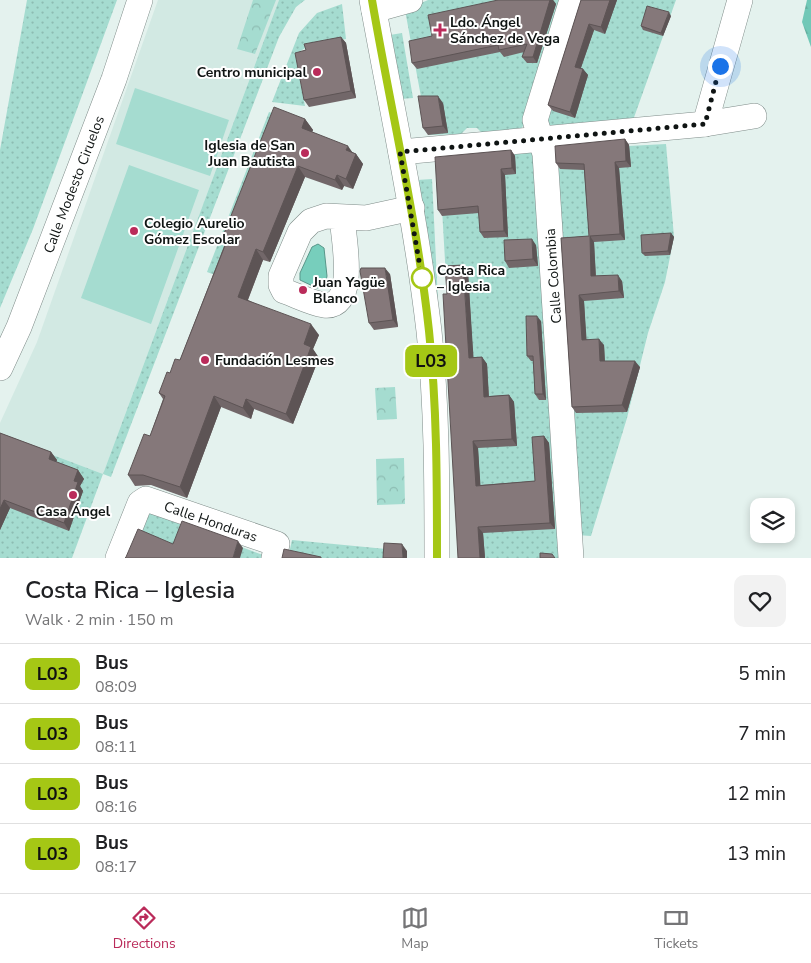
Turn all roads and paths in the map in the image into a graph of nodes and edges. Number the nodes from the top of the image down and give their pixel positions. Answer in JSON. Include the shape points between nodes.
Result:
{"nodes":[{"id":1,"x":140,"y":0,"type":"edge"},
{"id":2,"x":410,"y":0,"type":"edge"},
{"id":3,"x":572,"y":0,"type":"edge"},
{"id":4,"x":740,"y":0,"type":"edge"},
{"id":5,"x":373,"y":5,"type":"edge"},
{"id":6,"x":754,"y":116,"type":"dead end"},
{"id":7,"x":705,"y":124,"type":"junction"},
{"id":8,"x":541,"y":140,"type":"junction"},
{"id":9,"x":400,"y":152,"type":"junction"},
{"id":10,"x":412,"y":208,"type":"junction"},
{"id":11,"x":342,"y":217,"type":"dead end"},
{"id":12,"x":0,"y":368,"type":"edge"},
{"id":13,"x":276,"y":551,"type":"edge"},
{"id":14,"x":118,"y":558,"type":"edge"},
{"id":15,"x":437,"y":558,"type":"edge"},
{"id":16,"x":570,"y":558,"type":"edge"}],
"edges":[{"from":1,"to":12,"type":"street","name":"Calle Modesto Ciruelos","via":[[107,98],[19,327]]},
{"from":2,"to":5,"type":"street"},
{"from":3,"to":8,"type":"street","name":"Calle Colombia","via":[[535,120]]},
{"from":4,"to":7,"type":"street"},
{"from":5,"to":9,"type":"street"},
{"from":6,"to":7,"type":"street"},
{"from":7,"to":8,"type":"street"},
{"from":8,"to":9,"type":"street"},
{"from":8,"to":16,"type":"street","name":"Calle Colombia","via":[[545,154]]},
{"from":9,"to":10,"type":"street"},
{"from":10,"to":11,"type":"street","via":[[366,218]]},
{"from":10,"to":15,"type":"street","via":[[429,334],[437,471]]},
{"from":13,"to":14,"type":"street","name":"Calle Honduras","via":[[144,499]]}]}
